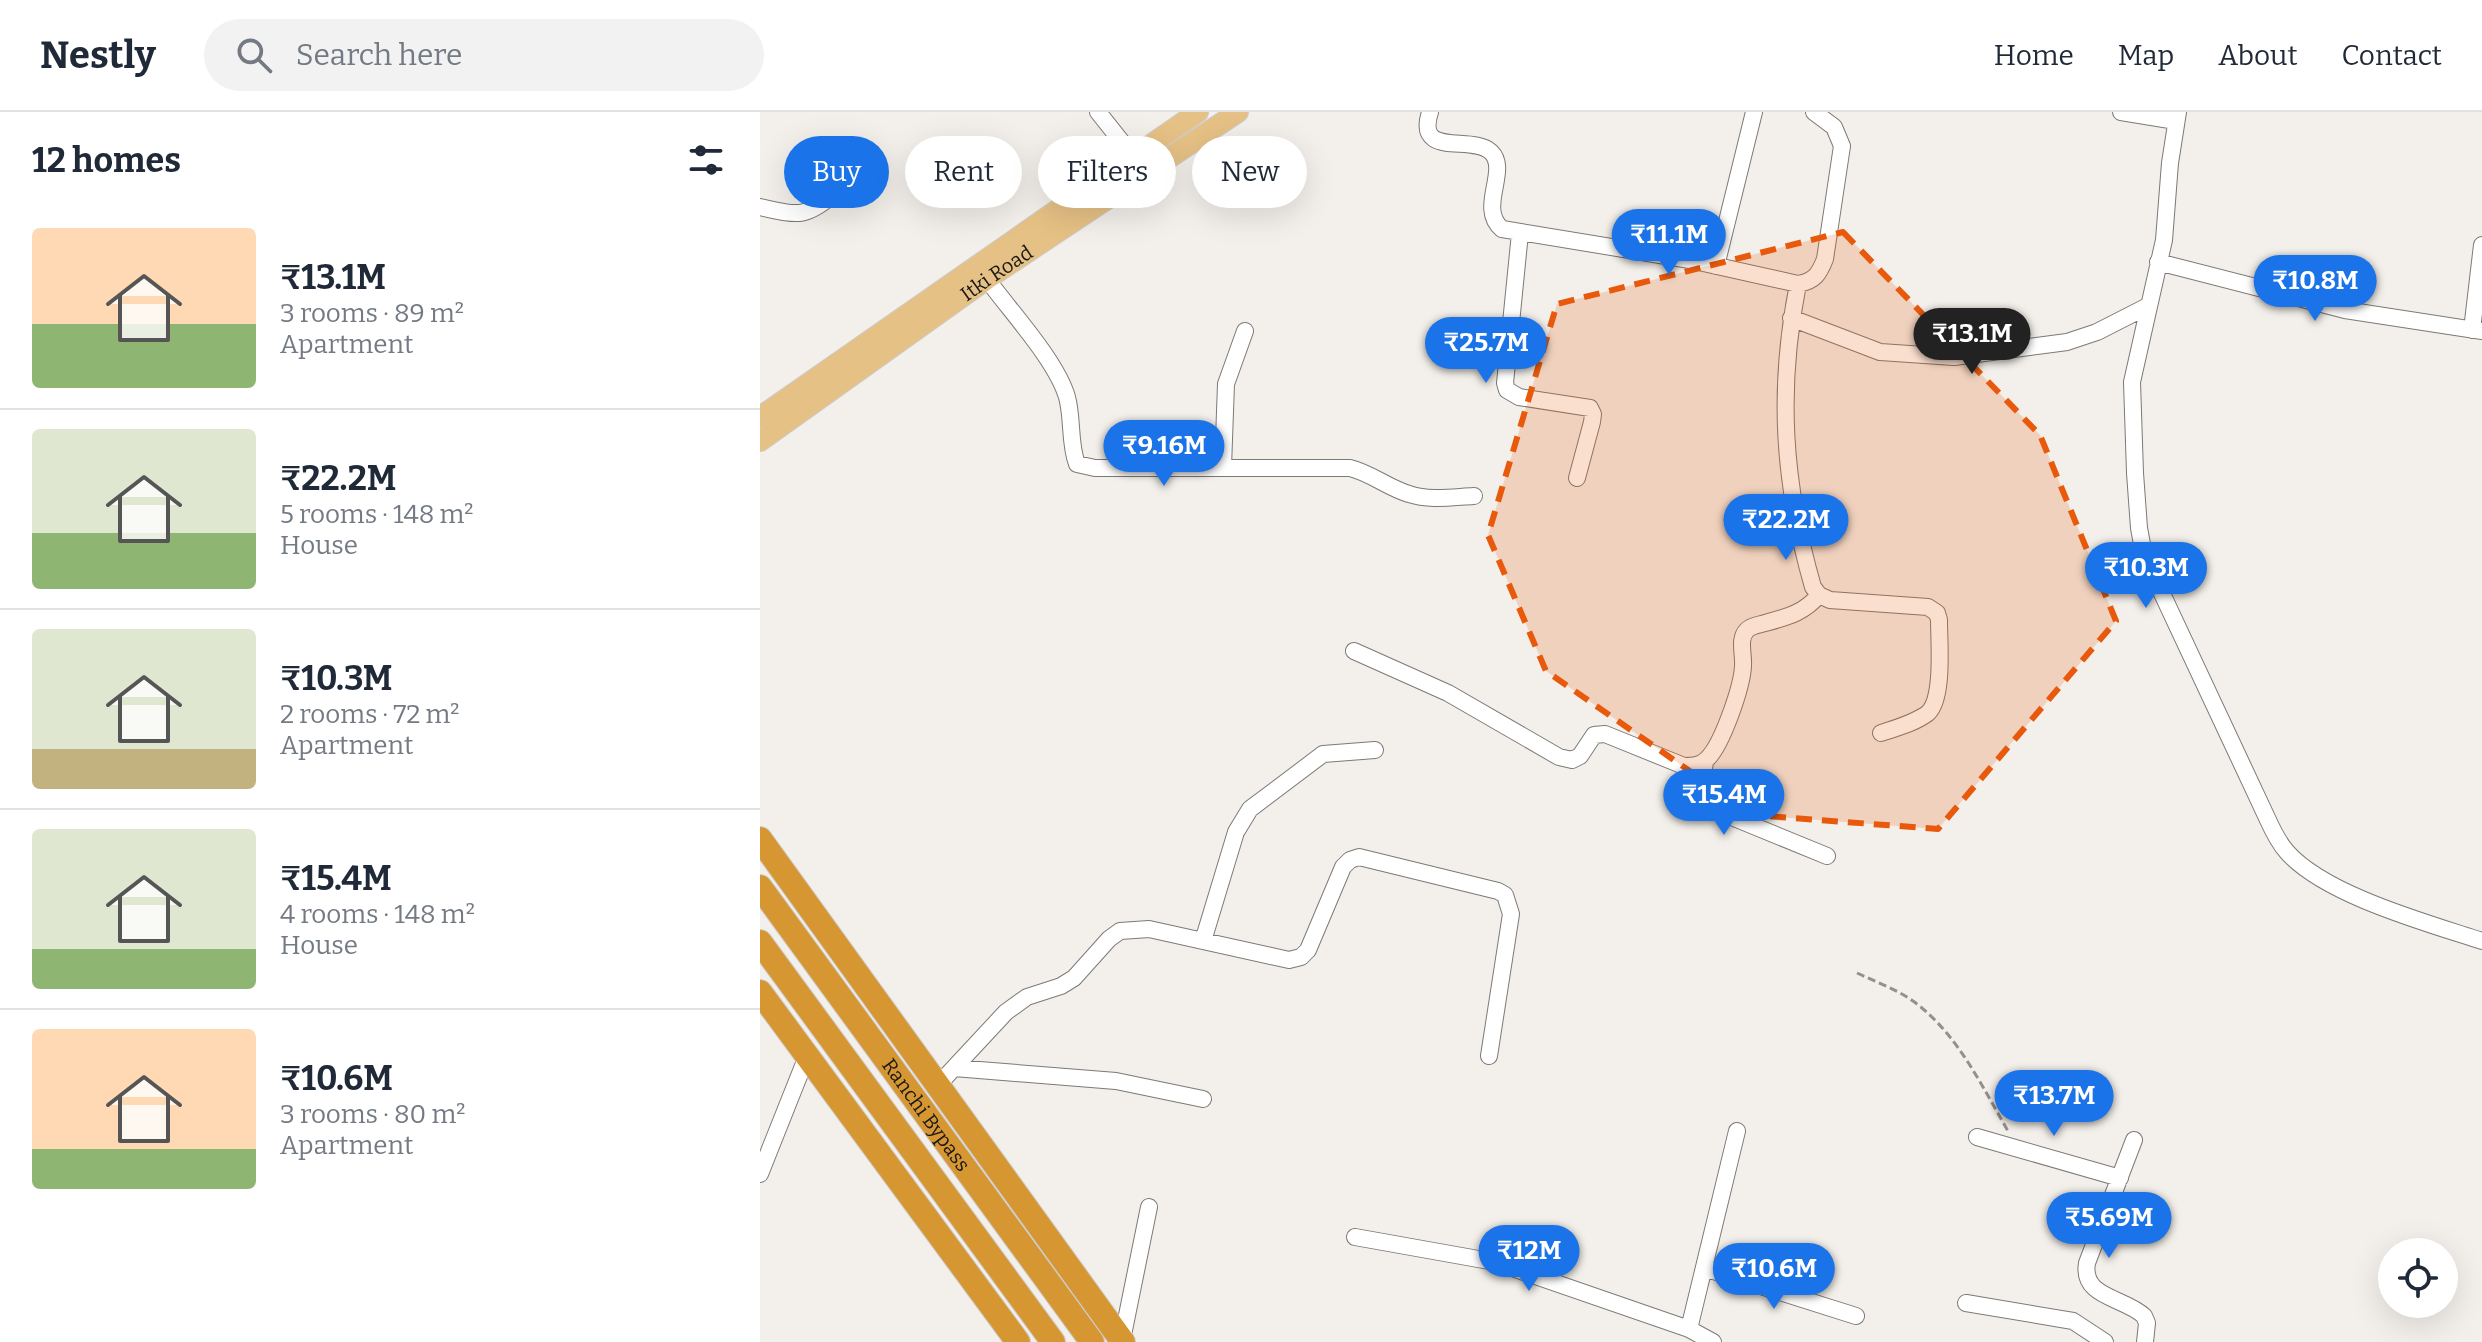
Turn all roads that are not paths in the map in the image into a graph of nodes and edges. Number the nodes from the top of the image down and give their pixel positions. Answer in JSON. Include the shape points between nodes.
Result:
{"nodes":[{"id":1,"x":1098,"y":112,"type":"edge"},
{"id":2,"x":1198,"y":112,"type":"edge"},
{"id":3,"x":1238,"y":112,"type":"edge"},
{"id":4,"x":1430,"y":112,"type":"edge"},
{"id":5,"x":1754,"y":112,"type":"edge"},
{"id":6,"x":1814,"y":112,"type":"edge"},
{"id":7,"x":2121,"y":112,"type":"edge"},
{"id":8,"x":2177,"y":117,"type":"edge"},
{"id":9,"x":1117,"y":136,"type":"edge"},
{"id":10,"x":1163,"y":136,"type":"edge"},
{"id":11,"x":760,"y":207,"type":"edge"},
{"id":12,"x":816,"y":208,"type":"edge"},
{"id":13,"x":1059,"y":208,"type":"edge"},
{"id":14,"x":1520,"y":233,"type":"junction"},
{"id":15,"x":2482,"y":245,"type":"edge"},
{"id":16,"x":2158,"y":262,"type":"junction"},
{"id":17,"x":1716,"y":266,"type":"junction"},
{"id":18,"x":987,"y":279,"type":"junction"},
{"id":19,"x":1798,"y":284,"type":"junction"},
{"id":20,"x":2148,"y":306,"type":"junction"},
{"id":21,"x":1791,"y":318,"type":"junction"},
{"id":22,"x":1245,"y":331,"type":"dead end"},
{"id":23,"x":2477,"y":331,"type":"edge"},
{"id":24,"x":760,"y":417,"type":"edge"},
{"id":25,"x":760,"y":441,"type":"edge"},
{"id":26,"x":1223,"y":467,"type":"junction"},
{"id":27,"x":1577,"y":478,"type":"dead end"},
{"id":28,"x":1474,"y":496,"type":"dead end"},
{"id":29,"x":1819,"y":595,"type":"junction"},
{"id":30,"x":1354,"y":651,"type":"dead end"},
{"id":31,"x":1881,"y":733,"type":"dead end"},
{"id":32,"x":1375,"y":750,"type":"dead end"},
{"id":33,"x":1705,"y":762,"type":"junction"},
{"id":34,"x":760,"y":839,"type":"edge"},
{"id":35,"x":1827,"y":856,"type":"dead end"},
{"id":36,"x":760,"y":887,"type":"edge"},
{"id":37,"x":1203,"y":941,"type":"junction"},
{"id":38,"x":2482,"y":941,"type":"edge"},
{"id":39,"x":760,"y":942,"type":"edge"},
{"id":40,"x":760,"y":992,"type":"edge"},
{"id":41,"x":807,"y":1056,"type":"junction"},
{"id":42,"x":1489,"y":1056,"type":"dead end"},
{"id":43,"x":946,"y":1077,"type":"junction"},
{"id":44,"x":1203,"y":1099,"type":"dead end"},
{"id":45,"x":1737,"y":1131,"type":"dead end"},
{"id":46,"x":1977,"y":1137,"type":"dead end"},
{"id":47,"x":2134,"y":1140,"type":"dead end"},
{"id":48,"x":760,"y":1174,"type":"edge"},
{"id":49,"x":2120,"y":1178,"type":"junction"},
{"id":50,"x":1149,"y":1207,"type":"dead end"},
{"id":51,"x":1355,"y":1237,"type":"dead end"},
{"id":52,"x":1704,"y":1268,"type":"junction"},
{"id":53,"x":1966,"y":1303,"type":"dead end"},
{"id":54,"x":1856,"y":1316,"type":"dead end"},
{"id":55,"x":1689,"y":1329,"type":"junction"},
{"id":56,"x":1016,"y":1341,"type":"edge"},
{"id":57,"x":1122,"y":1341,"type":"edge"},
{"id":58,"x":1053,"y":1342,"type":"edge"},
{"id":59,"x":1092,"y":1342,"type":"edge"},
{"id":60,"x":1713,"y":1342,"type":"edge"},
{"id":61,"x":2105,"y":1342,"type":"edge"},
{"id":62,"x":2145,"y":1342,"type":"edge"}],
"edges":[{"from":1,"to":9,"type":"street"},
{"from":2,"to":10,"type":"main road"},
{"from":3,"to":18,"type":"main road","name":"Itki Road"},
{"from":4,"to":14,"type":"street","via":[[1426,125],[1435,139],[1495,155],[1494,223]]},
{"from":5,"to":17,"type":"street"},
{"from":6,"to":19,"type":"street","via":[[1834,127],[1842,146],[1825,259],[1812,281]]},
{"from":7,"to":8,"type":"street"},
{"from":8,"to":16,"type":"street"},
{"from":11,"to":12,"type":"street","via":[[802,214]]},
{"from":13,"to":24,"type":"main road"},
{"from":14,"to":17,"type":"street"},
{"from":14,"to":27,"type":"street","via":[[1505,383],[1519,397],[1590,408],[1592,422]]},
{"from":15,"to":23,"type":"street"},
{"from":16,"to":20,"type":"street"},
{"from":16,"to":23,"type":"street","via":[[2345,310]]},
{"from":17,"to":19,"type":"street"},
{"from":18,"to":25,"type":"main road","name":"Itki Road"},
{"from":18,"to":26,"type":"street","via":[[1061,383],[1077,464]]},
{"from":19,"to":21,"type":"street"},
{"from":20,"to":21,"type":"street","via":[[2067,342],[1954,357],[1880,352]]},
{"from":20,"to":38,"type":"street","via":[[2132,402],[2144,555],[2268,820],[2287,852],[2326,881]]},
{"from":21,"to":29,"type":"street","via":[[1786,458],[1810,577]]},
{"from":22,"to":26,"type":"street","via":[[1226,384]]},
{"from":26,"to":28,"type":"street","via":[[1350,468],[1407,494]]},
{"from":29,"to":31,"type":"street","via":[[1928,607],[1937,613],[1936,701],[1917,720]]},
{"from":29,"to":33,"type":"street","via":[[1796,614],[1745,631],[1742,679],[1718,743]]},
{"from":30,"to":33,"type":"street","via":[[1448,693],[1559,757],[1580,756],[1594,735],[1605,734],[1684,766]]},
{"from":32,"to":37,"type":"street","via":[[1323,754],[1250,809],[1236,832]]},
{"from":33,"to":35,"type":"street","via":[[1700,790],[1705,806]]},
{"from":34,"to":43,"type":"highway"},
{"from":36,"to":59,"type":"highway","name":"Ranchi Bypass"},
{"from":37,"to":42,"type":"street","via":[[1289,960],[1301,957],[1343,867],[1359,857],[1498,891],[1505,895],[1511,914]]},
{"from":37,"to":43,"type":"street","via":[[1149,929],[1120,931],[1074,978],[1017,1002]]},
{"from":39,"to":58,"type":"highway","name":"Ranchi Bypass"},
{"from":40,"to":41,"type":"highway"},
{"from":41,"to":48,"type":"street"},
{"from":41,"to":56,"type":"highway"},
{"from":43,"to":44,"type":"street","via":[[1103,1080]]},
{"from":43,"to":57,"type":"highway"},
{"from":45,"to":52,"type":"street"},
{"from":46,"to":49,"type":"street"},
{"from":47,"to":49,"type":"street"},
{"from":49,"to":62,"type":"street","via":[[2085,1273],[2093,1288],[2144,1316]]},
{"from":50,"to":57,"type":"street"},
{"from":51,"to":55,"type":"street","via":[[1495,1262]]},
{"from":52,"to":54,"type":"street"},
{"from":52,"to":55,"type":"street"},
{"from":53,"to":61,"type":"street","via":[[2073,1321]]},
{"from":55,"to":60,"type":"street"}]}
